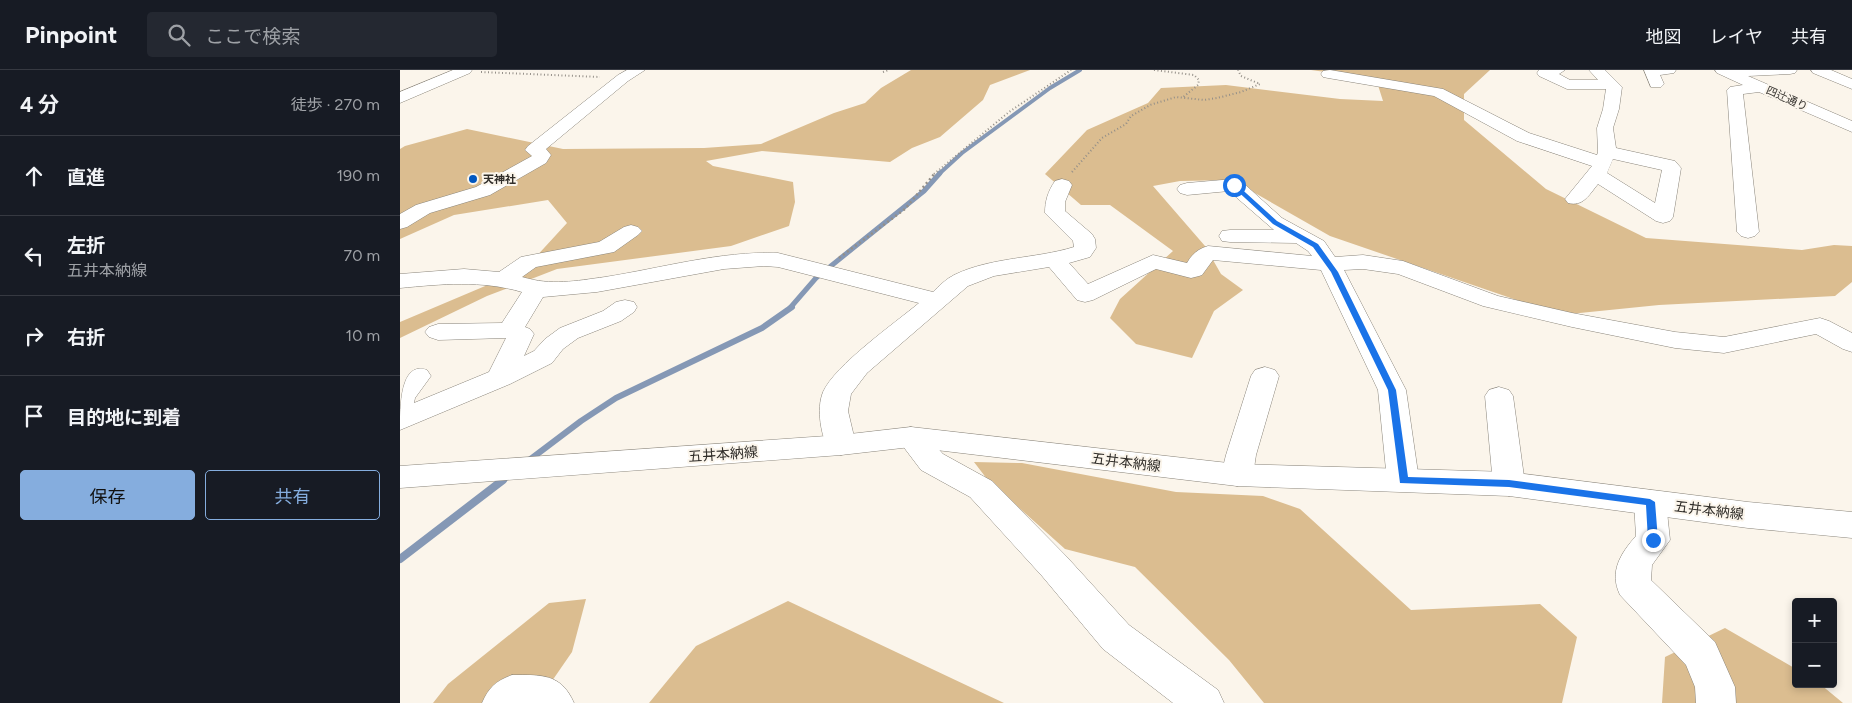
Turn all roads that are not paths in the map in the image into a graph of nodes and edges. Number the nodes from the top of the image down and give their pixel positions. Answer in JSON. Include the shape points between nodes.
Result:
{"nodes":[{"id":1,"x":464,"y":70,"type":"edge"},
{"id":2,"x":1558,"y":70,"type":"edge"},
{"id":3,"x":1596,"y":70,"type":"edge"},
{"id":4,"x":1669,"y":70,"type":"edge"},
{"id":5,"x":1790,"y":70,"type":"edge"},
{"id":6,"x":1818,"y":70,"type":"edge"},
{"id":7,"x":1725,"y":71,"type":"edge"},
{"id":8,"x":630,"y":74,"type":"edge"},
{"id":9,"x":1328,"y":74,"type":"dead end"},
{"id":10,"x":1656,"y":84,"type":"dead end"},
{"id":11,"x":1852,"y":84,"type":"edge"},
{"id":12,"x":1612,"y":85,"type":"junction"},
{"id":13,"x":1762,"y":87,"type":"junction"},
{"id":14,"x":400,"y":98,"type":"edge"},
{"id":15,"x":1852,"y":118,"type":"edge"},
{"id":16,"x":1834,"y":119,"type":"junction"},
{"id":17,"x":1852,"y":127,"type":"edge"},
{"id":18,"x":1602,"y":163,"type":"junction"},
{"id":19,"x":1062,"y":185,"type":"road end"},
{"id":20,"x":1187,"y":189,"type":"dead end"},
{"id":21,"x":1575,"y":199,"type":"dead end"},
{"id":22,"x":400,"y":223,"type":"edge"},
{"id":23,"x":631,"y":230,"type":"dead end"},
{"id":24,"x":1748,"y":232,"type":"dead end"},
{"id":25,"x":1230,"y":236,"type":"dead end"},
{"id":26,"x":1300,"y":237,"type":"junction"},
{"id":27,"x":1056,"y":260,"type":"junction"},
{"id":28,"x":1328,"y":264,"type":"junction"},
{"id":29,"x":504,"y":279,"type":"junction"},
{"id":30,"x":400,"y":281,"type":"edge"},
{"id":31,"x":536,"y":289,"type":"junction"},
{"id":32,"x":937,"y":300,"type":"junction"},
{"id":33,"x":625,"y":307,"type":"dead end"},
{"id":34,"x":510,"y":330,"type":"junction"},
{"id":35,"x":438,"y":332,"type":"dead end"},
{"id":36,"x":1852,"y":344,"type":"edge"},
{"id":37,"x":417,"y":376,"type":"dead end"},
{"id":38,"x":1265,"y":376,"type":"dead end"},
{"id":39,"x":500,"y":378,"type":"junction"},
{"id":40,"x":1498,"y":396,"type":"dead end"},
{"id":41,"x":400,"y":406,"type":"edge"},
{"id":42,"x":400,"y":420,"type":"edge"},
{"id":43,"x":911,"y":437,"type":"junction"},
{"id":44,"x":841,"y":445,"type":"junction"},
{"id":45,"x":1237,"y":475,"type":"junction"},
{"id":46,"x":400,"y":477,"type":"edge"},
{"id":47,"x":1403,"y":480,"type":"junction"},
{"id":48,"x":1509,"y":484,"type":"junction"},
{"id":49,"x":1650,"y":502,"type":"junction"},
{"id":50,"x":1852,"y":525,"type":"edge"},
{"id":51,"x":502,"y":703,"type":"edge"},
{"id":52,"x":554,"y":703,"type":"edge"},
{"id":53,"x":1204,"y":703,"type":"edge"},
{"id":54,"x":1716,"y":703,"type":"edge"}],
"edges":[{"from":1,"to":14,"type":"street"},
{"from":2,"to":12,"type":"street","via":[[1544,73],[1567,84]]},
{"from":3,"to":12,"type":"street"},
{"from":4,"to":10,"type":"street","via":[[1651,71]]},
{"from":5,"to":7,"type":"street"},
{"from":6,"to":11,"type":"street"},
{"from":7,"to":13,"type":"street","name":"四辻通り"},
{"from":8,"to":22,"type":"street","via":[[534,150],[542,155],[540,158],[483,191],[423,209]]},
{"from":9,"to":18,"type":"street","via":[[1438,92],[1523,137]]},
{"from":12,"to":18,"type":"street"},
{"from":13,"to":16,"type":"street","name":"四辻通り"},
{"from":13,"to":24,"type":"street","via":[[1735,90]]},
{"from":15,"to":16,"type":"street"},
{"from":16,"to":17,"type":"street","name":"四辻通り"},
{"from":18,"to":21,"type":"street"},
{"from":19,"to":27,"type":"street","via":[[1055,202],[1055,213],[1084,239],[1085,248],[1082,252]]},
{"from":20,"to":26,"type":"street","via":[[1234,185],[1275,222]]},
{"from":23,"to":29,"type":"street","via":[[606,247],[529,262]]},
{"from":25,"to":26,"type":"street"},
{"from":26,"to":28,"type":"street","via":[[1316,246]]},
{"from":27,"to":28,"type":"street","via":[[1085,295],[1153,262],[1194,270],[1208,253]]},
{"from":27,"to":32,"type":"street","via":[[978,272],[960,281]]},
{"from":28,"to":36,"type":"street","via":[[1362,262],[1402,268],[1491,301],[1675,340],[1724,345],[1820,326]]},
{"from":28,"to":47,"type":"street","via":[[1392,390]]},
{"from":29,"to":30,"type":"street","via":[[472,276]]},
{"from":29,"to":31,"type":"street"},
{"from":31,"to":32,"type":"street","via":[[613,282],[756,258],[778,260]]},
{"from":31,"to":34,"type":"street"},
{"from":32,"to":44,"type":"street","via":[[858,367],[837,393],[834,411]]},
{"from":33,"to":39,"type":"street","via":[[612,316],[570,333],[543,357]]},
{"from":34,"to":35,"type":"street"},
{"from":34,"to":39,"type":"street","via":[[521,334]]},
{"from":37,"to":41,"type":"street","via":[[401,397]]},
{"from":38,"to":45,"type":"street"},
{"from":39,"to":42,"type":"street"},
{"from":40,"to":48,"type":"street"},
{"from":43,"to":44,"type":"street","name":"五井本納線"},
{"from":43,"to":45,"type":"street","name":"五井本納線"},
{"from":43,"to":53,"type":"street","via":[[932,462],[981,489],[1116,637]]},
{"from":44,"to":46,"type":"street","name":"五井本納線"},
{"from":45,"to":47,"type":"street","name":"五井本納線"},
{"from":47,"to":48,"type":"street","name":"五井本納線"},
{"from":48,"to":49,"type":"street","name":"五井本納線"},
{"from":49,"to":50,"type":"street","name":"五井本納線"},
{"from":49,"to":54,"type":"street","via":[[1653,540],[1635,561],[1633,585],[1701,654],[1715,687]]},
{"from":51,"to":52,"type":"street","via":[[512,694],[542,694]]}]}
